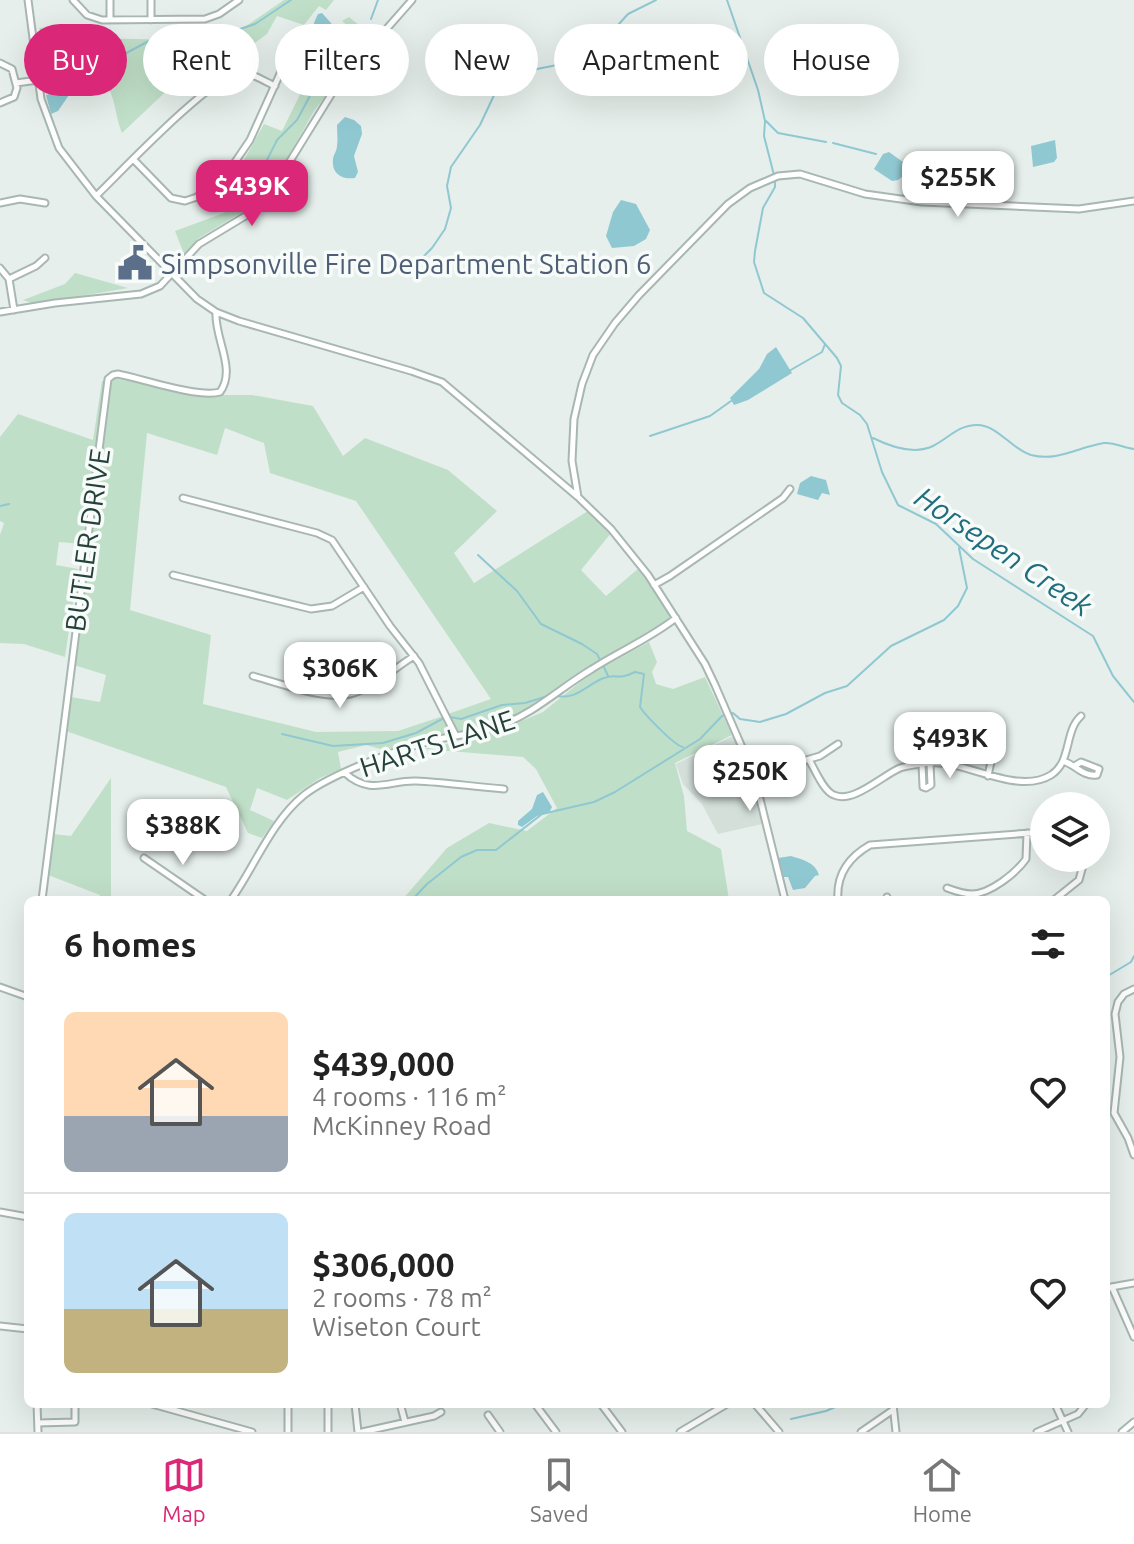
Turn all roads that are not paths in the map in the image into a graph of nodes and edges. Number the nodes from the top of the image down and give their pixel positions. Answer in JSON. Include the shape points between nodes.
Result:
{"nodes":[{"id":1,"x":36,"y":0,"type":"edge"},
{"id":2,"x":73,"y":0,"type":"edge"},
{"id":3,"x":110,"y":0,"type":"edge"},
{"id":4,"x":151,"y":0,"type":"edge"},
{"id":5,"x":239,"y":0,"type":"edge"},
{"id":6,"x":412,"y":0,"type":"edge"},
{"id":7,"x":28,"y":1,"type":"edge"},
{"id":8,"x":110,"y":20,"type":"junction"},
{"id":9,"x":151,"y":20,"type":"junction"},
{"id":10,"x":31,"y":24,"type":"edge"},
{"id":11,"x":0,"y":63,"type":"edge"},
{"id":12,"x":24,"y":82,"type":"edge"},
{"id":13,"x":16,"y":83,"type":"junction"},
{"id":14,"x":275,"y":86,"type":"joint"},
{"id":15,"x":41,"y":96,"type":"edge"},
{"id":16,"x":0,"y":103,"type":"edge"},
{"id":17,"x":134,"y":160,"type":"junction"},
{"id":18,"x":96,"y":196,"type":"junction"},
{"id":19,"x":1134,"y":201,"type":"edge"},
{"id":20,"x":0,"y":203,"type":"edge"},
{"id":21,"x":45,"y":203,"type":"dead end"},
{"id":22,"x":45,"y":258,"type":"dead end"},
{"id":23,"x":0,"y":268,"type":"edge"},
{"id":24,"x":172,"y":274,"type":"junction"},
{"id":25,"x":9,"y":279,"type":"junction"},
{"id":26,"x":14,"y":310,"type":"junction"},
{"id":27,"x":0,"y":312,"type":"edge"},
{"id":28,"x":216,"y":312,"type":"junction"},
{"id":29,"x":790,"y":489,"type":"dead end"},
{"id":30,"x":578,"y":497,"type":"junction"},
{"id":31,"x":183,"y":498,"type":"dead end"},
{"id":32,"x":173,"y":575,"type":"dead end"},
{"id":33,"x":654,"y":585,"type":"junction"},
{"id":34,"x":364,"y":587,"type":"junction"},
{"id":35,"x":676,"y":618,"type":"junction"},
{"id":36,"x":414,"y":656,"type":"junction"},
{"id":37,"x":253,"y":676,"type":"dead end"},
{"id":38,"x":1081,"y":716,"type":"dead end"},
{"id":39,"x":456,"y":736,"type":"junction"},
{"id":40,"x":838,"y":744,"type":"dead end"},
{"id":41,"x":993,"y":752,"type":"dead end"},
{"id":42,"x":809,"y":760,"type":"junction"},
{"id":43,"x":1063,"y":761,"type":"junction"},
{"id":44,"x":930,"y":763,"type":"junction"},
{"id":45,"x":922,"y":764,"type":"junction"},
{"id":46,"x":1076,"y":765,"type":"dead end"},
{"id":47,"x":345,"y":773,"type":"junction"},
{"id":48,"x":754,"y":775,"type":"junction"},
{"id":49,"x":988,"y":776,"type":"junction"},
{"id":50,"x":504,"y":789,"type":"dead end"},
{"id":51,"x":1027,"y":833,"type":"junction"},
{"id":52,"x":1030,"y":833,"type":"edge"},
{"id":53,"x":144,"y":858,"type":"dead end"},
{"id":54,"x":1081,"y":872,"type":"edge"},
{"id":55,"x":947,"y":888,"type":"dead end"},
{"id":56,"x":43,"y":896,"type":"edge"},
{"id":57,"x":199,"y":896,"type":"edge"},
{"id":58,"x":233,"y":896,"type":"edge"},
{"id":59,"x":784,"y":896,"type":"edge"},
{"id":60,"x":838,"y":896,"type":"edge"},
{"id":61,"x":1059,"y":896,"type":"edge"},
{"id":62,"x":0,"y":987,"type":"edge"},
{"id":63,"x":1134,"y":989,"type":"edge"},
{"id":64,"x":24,"y":995,"type":"edge"},
{"id":65,"x":1134,"y":1155,"type":"edge"},
{"id":66,"x":0,"y":1212,"type":"edge"},
{"id":67,"x":24,"y":1216,"type":"edge"},
{"id":68,"x":1134,"y":1283,"type":"edge"},
{"id":69,"x":1110,"y":1288,"type":"edge"},
{"id":70,"x":1110,"y":1290,"type":"edge"},
{"id":71,"x":0,"y":1326,"type":"edge"},
{"id":72,"x":24,"y":1329,"type":"edge"},
{"id":73,"x":1134,"y":1337,"type":"edge"},
{"id":74,"x":37,"y":1408,"type":"edge"},
{"id":75,"x":75,"y":1408,"type":"edge"},
{"id":76,"x":166,"y":1408,"type":"edge"},
{"id":77,"x":288,"y":1408,"type":"edge"},
{"id":78,"x":328,"y":1408,"type":"edge"},
{"id":79,"x":356,"y":1408,"type":"edge"},
{"id":80,"x":401,"y":1408,"type":"edge"},
{"id":81,"x":538,"y":1408,"type":"edge"},
{"id":82,"x":607,"y":1408,"type":"edge"},
{"id":83,"x":720,"y":1408,"type":"edge"},
{"id":84,"x":758,"y":1408,"type":"edge"},
{"id":85,"x":892,"y":1408,"type":"edge"},
{"id":86,"x":893,"y":1408,"type":"edge"},
{"id":87,"x":1057,"y":1408,"type":"edge"},
{"id":88,"x":1083,"y":1408,"type":"edge"},
{"id":89,"x":441,"y":1412,"type":"dead end"},
{"id":90,"x":488,"y":1415,"type":"dead end"},
{"id":91,"x":1063,"y":1421,"type":"junction"},
{"id":92,"x":405,"y":1422,"type":"junction"},
{"id":93,"x":1134,"y":1422,"type":"edge"},
{"id":94,"x":38,"y":1423,"type":"junction"},
{"id":95,"x":620,"y":1431,"type":"edge"},
{"id":96,"x":38,"y":1432,"type":"edge"},
{"id":97,"x":252,"y":1432,"type":"edge"},
{"id":98,"x":288,"y":1432,"type":"edge"},
{"id":99,"x":328,"y":1432,"type":"edge"},
{"id":100,"x":360,"y":1432,"type":"edge"},
{"id":101,"x":500,"y":1432,"type":"edge"},
{"id":102,"x":556,"y":1432,"type":"edge"},
{"id":103,"x":680,"y":1432,"type":"edge"},
{"id":104,"x":779,"y":1432,"type":"edge"},
{"id":105,"x":861,"y":1432,"type":"edge"},
{"id":106,"x":896,"y":1432,"type":"edge"},
{"id":107,"x":1037,"y":1432,"type":"edge"},
{"id":108,"x":1068,"y":1432,"type":"edge"},
{"id":109,"x":1122,"y":1432,"type":"edge"}],
"edges":[{"from":1,"to":7,"type":"street"},
{"from":2,"to":8,"type":"street","via":[[89,16]]},
{"from":3,"to":8,"type":"street"},
{"from":4,"to":9,"type":"street"},
{"from":5,"to":9,"type":"street","via":[[209,19]]},
{"from":6,"to":24,"type":"street","via":[[331,93],[271,192],[247,215],[199,244]]},
{"from":7,"to":10,"type":"street"},
{"from":8,"to":9,"type":"street"},
{"from":11,"to":13,"type":"street","via":[[12,69]]},
{"from":12,"to":13,"type":"street"},
{"from":13,"to":16,"type":"street","via":[[14,97]]},
{"from":14,"to":17,"type":"street","via":[[247,74],[231,75]]},
{"from":14,"to":17,"type":"street","via":[[232,166],[194,199],[171,198]]},
{"from":15,"to":18,"type":"street","via":[[57,144]]},
{"from":17,"to":18,"type":"street"},
{"from":18,"to":24,"type":"street"},
{"from":19,"to":30,"type":"street","via":[[1079,209],[930,202],[865,194],[806,175],[778,176],[742,193],[639,295],[597,349],[574,419],[572,461]]},
{"from":20,"to":21,"type":"street"},
{"from":22,"to":25,"type":"street"},
{"from":23,"to":25,"type":"street"},
{"from":24,"to":26,"type":"street","via":[[141,294]]},
{"from":24,"to":28,"type":"street"},
{"from":25,"to":26,"type":"street"},
{"from":26,"to":27,"type":"street"},
{"from":28,"to":30,"type":"street","via":[[440,381]]},
{"from":28,"to":56,"type":"street","name":"BUTLER DRIVE","via":[[226,366],[220,392],[118,374],[108,379]]},
{"from":29,"to":33,"type":"street"},
{"from":30,"to":33,"type":"street","via":[[624,543]]},
{"from":31,"to":34,"type":"street","via":[[325,536],[338,546]]},
{"from":32,"to":34,"type":"street","via":[[311,609],[332,606]]},
{"from":33,"to":35,"type":"street"},
{"from":34,"to":36,"type":"street"},
{"from":35,"to":39,"type":"street","name":"HARTS LANE","via":[[569,683],[532,712]]},
{"from":35,"to":48,"type":"street","via":[[705,664]]},
{"from":36,"to":37,"type":"street","via":[[346,695]]},
{"from":36,"to":39,"type":"street"},
{"from":38,"to":43,"type":"street"},
{"from":39,"to":47,"type":"street","name":"HARTS LANE","via":[[412,746]]},
{"from":40,"to":42,"type":"street"},
{"from":41,"to":49,"type":"street"},
{"from":42,"to":45,"type":"street","via":[[829,791],[846,797],[901,768]]},
{"from":42,"to":48,"type":"street"},
{"from":43,"to":46,"type":"street"},
{"from":43,"to":49,"type":"street","via":[[1040,779]]},
{"from":44,"to":45,"type":"street"},
{"from":44,"to":45,"type":"street","via":[[931,785],[926,788]]},
{"from":44,"to":49,"type":"street"},
{"from":47,"to":50,"type":"street","via":[[380,786],[413,781]]},
{"from":47,"to":58,"type":"street","name":"HARTS LANE","via":[[292,806]]},
{"from":48,"to":59,"type":"street"},
{"from":51,"to":52,"type":"street"},
{"from":51,"to":55,"type":"street","via":[[1026,859],[984,892]]},
{"from":51,"to":60,"type":"street","via":[[870,845],[842,871]]},
{"from":53,"to":57,"type":"street"},
{"from":54,"to":61,"type":"street"},
{"from":62,"to":64,"type":"street"},
{"from":63,"to":65,"type":"street","via":[[1124,994],[1115,1014],[1120,1057],[1114,1105]]},
{"from":66,"to":67,"type":"street"},
{"from":68,"to":69,"type":"street"},
{"from":70,"to":73,"type":"street"},
{"from":71,"to":72,"type":"street"},
{"from":74,"to":94,"type":"street"},
{"from":75,"to":94,"type":"street","via":[[75,1422]]},
{"from":76,"to":97,"type":"street"},
{"from":77,"to":98,"type":"street"},
{"from":78,"to":99,"type":"street"},
{"from":79,"to":100,"type":"street"},
{"from":80,"to":92,"type":"street"},
{"from":81,"to":102,"type":"street"},
{"from":82,"to":95,"type":"street"},
{"from":83,"to":103,"type":"street"},
{"from":84,"to":104,"type":"street"},
{"from":85,"to":105,"type":"street"},
{"from":86,"to":106,"type":"street"},
{"from":87,"to":91,"type":"street"},
{"from":88,"to":91,"type":"street"},
{"from":89,"to":92,"type":"street"},
{"from":90,"to":101,"type":"street"},
{"from":91,"to":107,"type":"street"},
{"from":91,"to":108,"type":"street"},
{"from":92,"to":100,"type":"street"},
{"from":93,"to":109,"type":"street"},
{"from":94,"to":96,"type":"street"}]}
